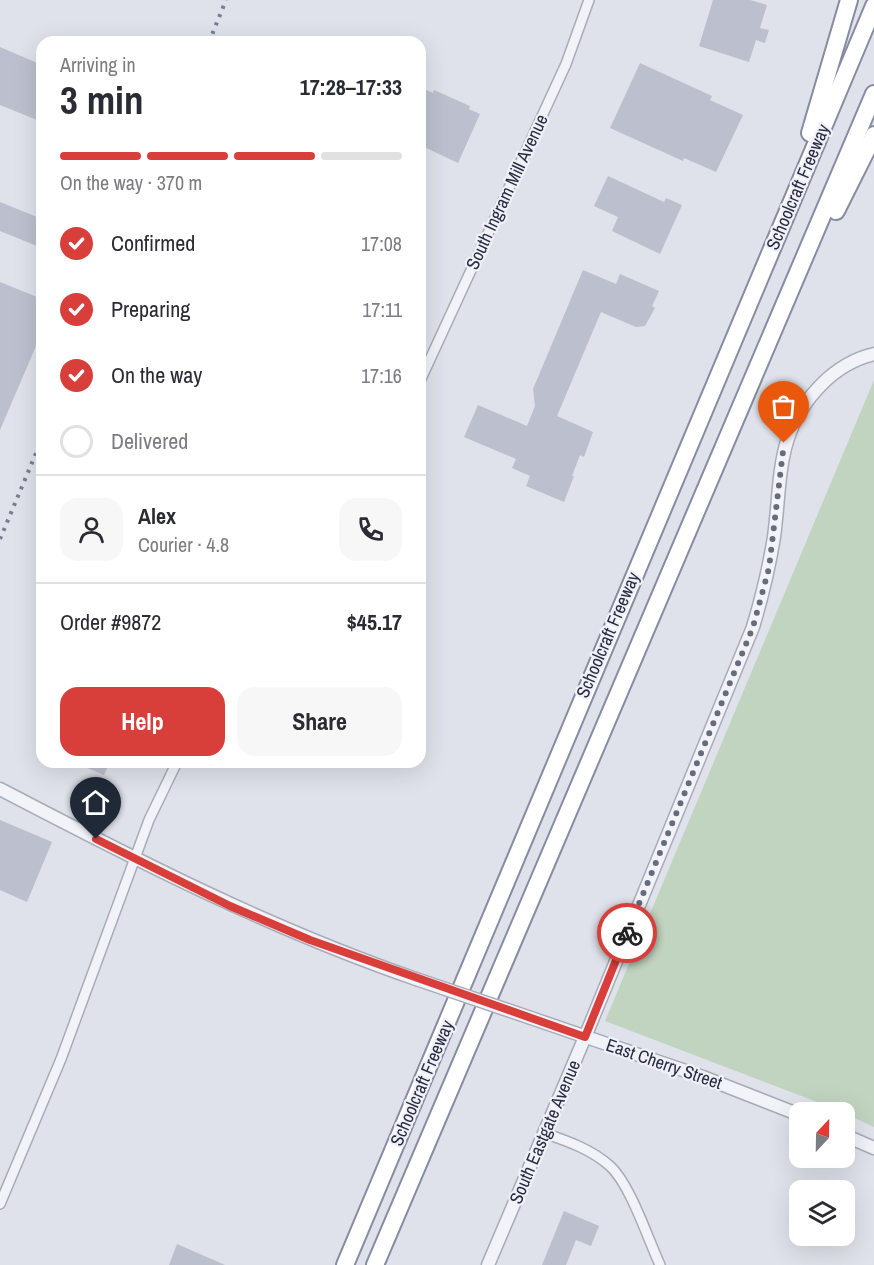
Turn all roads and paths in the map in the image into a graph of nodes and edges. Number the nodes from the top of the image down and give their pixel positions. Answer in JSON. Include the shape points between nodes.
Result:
{"nodes":[{"id":1,"x":589,"y":0,"type":"edge"},
{"id":2,"x":849,"y":0,"type":"edge"},
{"id":3,"x":874,"y":6,"type":"edge"},
{"id":4,"x":874,"y":94,"type":"edge"},
{"id":5,"x":874,"y":135,"type":"edge"},
{"id":6,"x":743,"y":317,"type":"junction"},
{"id":7,"x":764,"y":350,"type":"junction"},
{"id":8,"x":874,"y":354,"type":"edge"},
{"id":9,"x":426,"y":368,"type":"edge"},
{"id":10,"x":174,"y":768,"type":"edge"},
{"id":11,"x":0,"y":789,"type":"edge"},
{"id":12,"x":135,"y":859,"type":"junction"},
{"id":13,"x":585,"y":1037,"type":"junction"},
{"id":14,"x":789,"y":1111,"type":"edge"},
{"id":15,"x":544,"y":1133,"type":"junction"},
{"id":16,"x":855,"y":1140,"type":"edge"},
{"id":17,"x":874,"y":1148,"type":"edge"},
{"id":18,"x":0,"y":1204,"type":"edge"},
{"id":19,"x":345,"y":1265,"type":"edge"},
{"id":20,"x":375,"y":1265,"type":"edge"},
{"id":21,"x":488,"y":1265,"type":"edge"},
{"id":22,"x":660,"y":1265,"type":"edge"}],
"edges":[{"from":1,"to":9,"type":"street","name":"South Ingram Mill Avenue","via":[[566,64]]},
{"from":2,"to":6,"type":"highway","via":[[813,125]]},
{"from":3,"to":6,"type":"highway","name":"Schoolcraft Freeway"},
{"from":4,"to":7,"type":"highway","name":"Schoolcraft Freeway"},
{"from":5,"to":7,"type":"highway","via":[[791,313]]},
{"from":6,"to":19,"type":"highway","name":"Schoolcraft Freeway"},
{"from":7,"to":20,"type":"highway","name":"Schoolcraft Freeway"},
{"from":8,"to":13,"type":"street","name":"South Eastgate Avenue","via":[[832,374],[794,418],[784,443],[769,568],[753,627]]},
{"from":10,"to":12,"type":"street"},
{"from":11,"to":12,"type":"street","name":"East Cherry Street"},
{"from":12,"to":13,"type":"street","name":"East Cherry Street","bridge":true,"via":[[289,932]]},
{"from":12,"to":18,"type":"street","via":[[61,1059]]},
{"from":13,"to":14,"type":"street","name":"East Cherry Street"},
{"from":13,"to":15,"type":"street","name":"South Eastgate Avenue"},
{"from":15,"to":21,"type":"street","name":"South Eastgate Avenue"},
{"from":15,"to":22,"type":"street","via":[[577,1145],[611,1167],[622,1181]]},
{"from":16,"to":17,"type":"street"}]}
